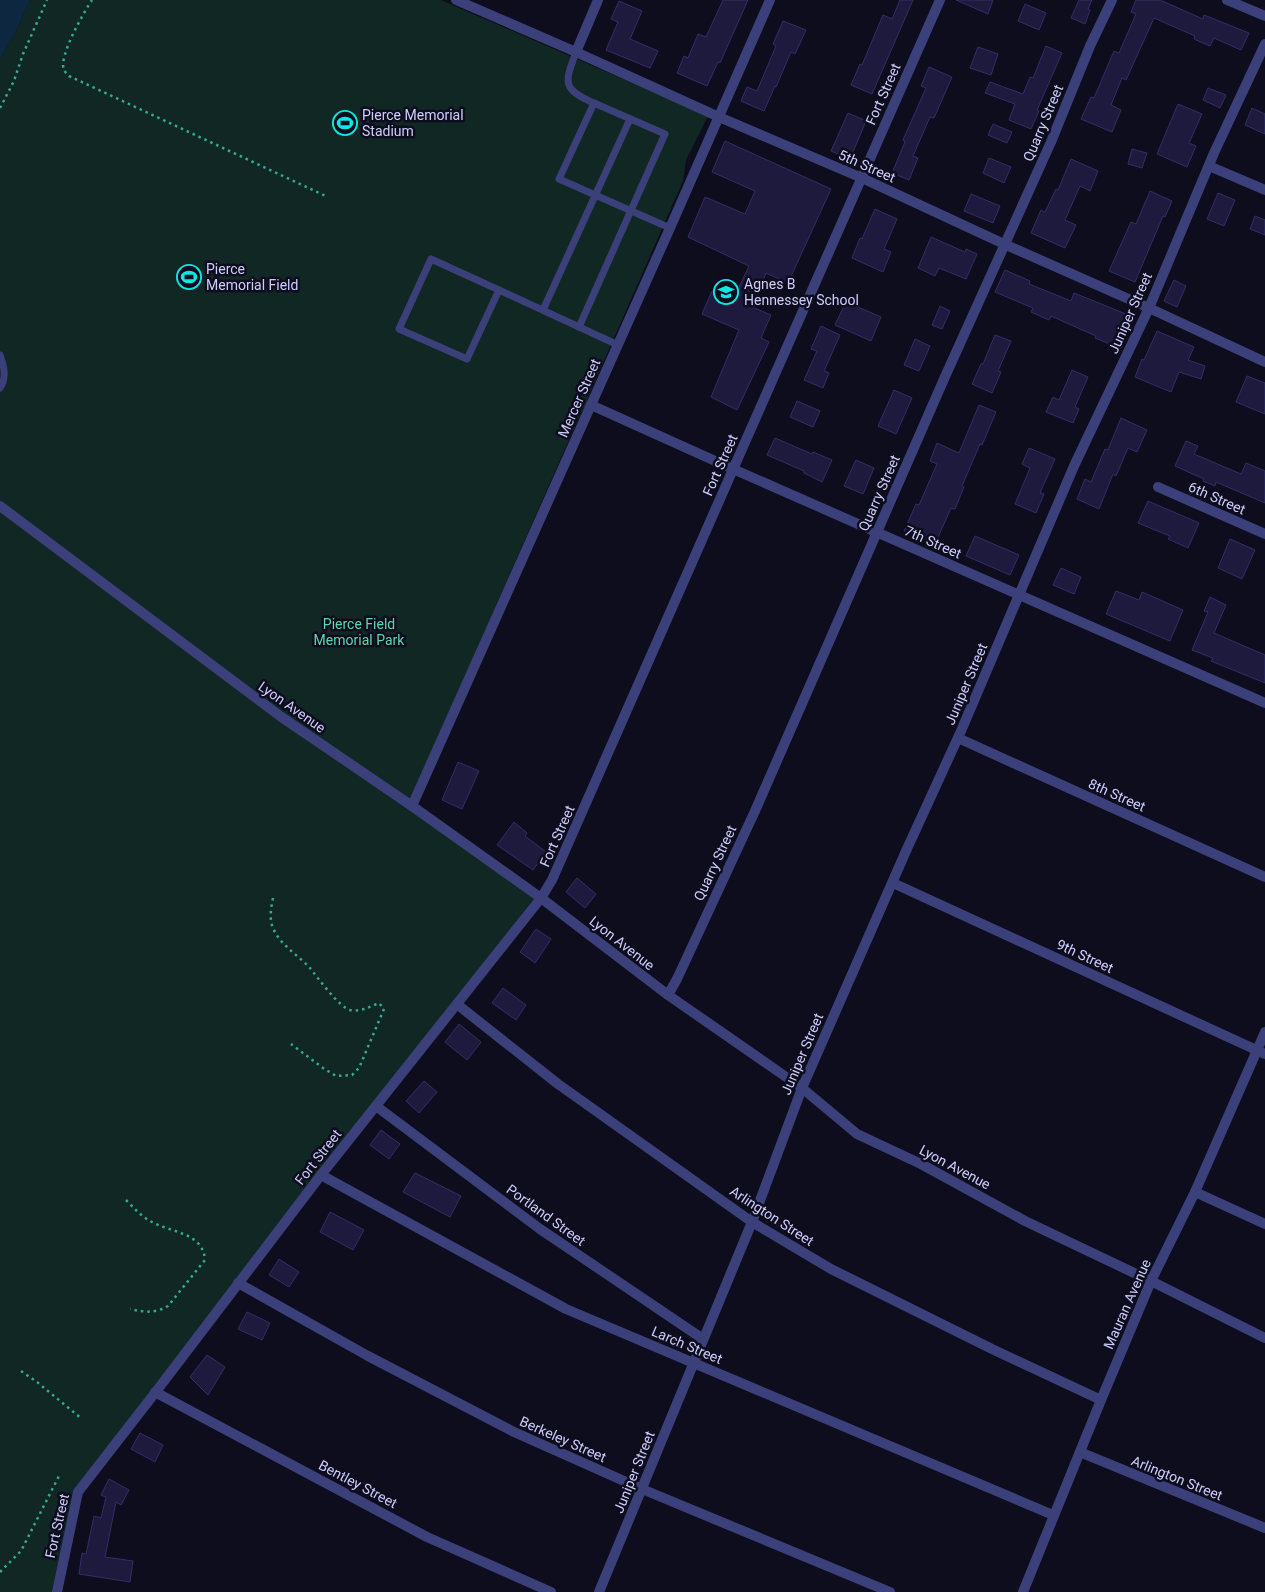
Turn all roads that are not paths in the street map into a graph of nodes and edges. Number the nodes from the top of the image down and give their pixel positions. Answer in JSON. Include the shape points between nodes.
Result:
{"nodes":[{"id":1,"x":456,"y":0,"type":"edge"},
{"id":2,"x":598,"y":0,"type":"edge"},
{"id":3,"x":770,"y":0,"type":"edge"},
{"id":4,"x":940,"y":0,"type":"edge"},
{"id":5,"x":1112,"y":0,"type":"edge"},
{"id":6,"x":1227,"y":0,"type":"edge"},
{"id":7,"x":1265,"y":16,"type":"edge"},
{"id":8,"x":1265,"y":44,"type":"edge"},
{"id":9,"x":576,"y":52,"type":"junction"},
{"id":10,"x":594,"y":103,"type":"junction"},
{"id":11,"x":719,"y":117,"type":"junction"},
{"id":12,"x":630,"y":119,"type":"junction"},
{"id":13,"x":1208,"y":166,"type":"junction"},
{"id":14,"x":862,"y":178,"type":"junction"},
{"id":15,"x":1265,"y":190,"type":"edge"},
{"id":16,"x":595,"y":195,"type":"junction"},
{"id":17,"x":631,"y":211,"type":"junction"},
{"id":18,"x":670,"y":228,"type":"junction"},
{"id":19,"x":1004,"y":244,"type":"junction"},
{"id":20,"x":499,"y":290,"type":"junction"},
{"id":21,"x":1149,"y":308,"type":"junction"},
{"id":22,"x":543,"y":310,"type":"junction"},
{"id":23,"x":579,"y":327,"type":"junction"},
{"id":24,"x":618,"y":345,"type":"junction"},
{"id":25,"x":0,"y":355,"type":"edge"},
{"id":26,"x":1265,"y":362,"type":"edge"},
{"id":27,"x":0,"y":388,"type":"edge"},
{"id":28,"x":591,"y":405,"type":"junction"},
{"id":29,"x":733,"y":469,"type":"junction"},
{"id":30,"x":1158,"y":487,"type":"dead end"},
{"id":31,"x":0,"y":506,"type":"edge"},
{"id":32,"x":877,"y":532,"type":"junction"},
{"id":33,"x":1265,"y":534,"type":"edge"},
{"id":34,"x":1020,"y":595,"type":"junction"},
{"id":35,"x":1265,"y":702,"type":"edge"},
{"id":36,"x":958,"y":738,"type":"junction"},
{"id":37,"x":412,"y":806,"type":"junction"},
{"id":38,"x":1265,"y":877,"type":"edge"},
{"id":39,"x":893,"y":883,"type":"junction"},
{"id":40,"x":542,"y":898,"type":"junction"},
{"id":41,"x":668,"y":995,"type":"junction"},
{"id":42,"x":458,"y":1005,"type":"junction"},
{"id":43,"x":1265,"y":1032,"type":"edge"},
{"id":44,"x":1261,"y":1052,"type":"edge"},
{"id":45,"x":802,"y":1088,"type":"junction"},
{"id":46,"x":376,"y":1106,"type":"junction"},
{"id":47,"x":321,"y":1175,"type":"junction"},
{"id":48,"x":1195,"y":1192,"type":"junction"},
{"id":49,"x":752,"y":1222,"type":"junction"},
{"id":50,"x":1265,"y":1224,"type":"edge"},
{"id":51,"x":1151,"y":1281,"type":"junction"},
{"id":52,"x":238,"y":1283,"type":"junction"},
{"id":53,"x":1265,"y":1338,"type":"edge"},
{"id":54,"x":703,"y":1339,"type":"junction"},
{"id":55,"x":693,"y":1363,"type":"junction"},
{"id":56,"x":155,"y":1392,"type":"junction"},
{"id":57,"x":1101,"y":1400,"type":"junction"},
{"id":58,"x":1080,"y":1452,"type":"junction"},
{"id":59,"x":642,"y":1489,"type":"junction"},
{"id":60,"x":1054,"y":1515,"type":"junction"},
{"id":61,"x":1265,"y":1528,"type":"edge"},
{"id":62,"x":57,"y":1592,"type":"edge"},
{"id":63,"x":551,"y":1592,"type":"edge"},
{"id":64,"x":599,"y":1592,"type":"edge"},
{"id":65,"x":890,"y":1592,"type":"edge"},
{"id":66,"x":1022,"y":1592,"type":"edge"}],
"edges":[{"from":1,"to":9,"type":"street","name":"5th Street"},
{"from":2,"to":9,"type":"street"},
{"from":3,"to":11,"type":"street","name":"Mercer Street"},
{"from":4,"to":14,"type":"street","name":"Fort Street"},
{"from":5,"to":19,"type":"street","name":"Quarry Street"},
{"from":6,"to":7,"type":"street"},
{"from":8,"to":13,"type":"street","name":"Juniper Street"},
{"from":9,"to":10,"type":"lane","via":[[568,82],[575,95]]},
{"from":9,"to":11,"type":"street","name":"5th Street"},
{"from":10,"to":12,"type":"lane"},
{"from":10,"to":16,"type":"lane","via":[[559,179]]},
{"from":11,"to":14,"type":"street","name":"5th Street"},
{"from":11,"to":18,"type":"street","name":"Mercer Street"},
{"from":12,"to":16,"type":"lane"},
{"from":12,"to":17,"type":"lane","via":[[666,134]]},
{"from":13,"to":15,"type":"street"},
{"from":13,"to":21,"type":"street","name":"Juniper Street"},
{"from":14,"to":19,"type":"street","name":"5th Street"},
{"from":14,"to":29,"type":"street","name":"Fort Street"},
{"from":16,"to":17,"type":"lane"},
{"from":16,"to":22,"type":"lane"},
{"from":17,"to":18,"type":"lane"},
{"from":17,"to":23,"type":"lane"},
{"from":18,"to":24,"type":"street","name":"Mercer Street"},
{"from":19,"to":21,"type":"street","name":"5th Street"},
{"from":19,"to":32,"type":"street","name":"Quarry Street"},
{"from":20,"to":20,"type":"lane","via":[[467,359],[399,330],[431,259]]},
{"from":20,"to":22,"type":"lane"},
{"from":21,"to":26,"type":"street","name":"5th Street"},
{"from":21,"to":34,"type":"street","name":"Juniper Street","via":[[1074,466]]},
{"from":22,"to":23,"type":"lane"},
{"from":23,"to":24,"type":"lane"},
{"from":24,"to":28,"type":"street","name":"Mercer Street"},
{"from":25,"to":27,"type":"lane","via":[[4,367],[4,383]]},
{"from":28,"to":29,"type":"street","name":"7th Street"},
{"from":28,"to":37,"type":"street","name":"Mercer Street"},
{"from":29,"to":32,"type":"street","name":"7th Street"},
{"from":29,"to":40,"type":"street","name":"Fort Street"},
{"from":30,"to":33,"type":"street","name":"6th Street"},
{"from":31,"to":37,"type":"street","name":"Lyon Avenue","via":[[280,716]]},
{"from":32,"to":34,"type":"street","name":"7th Street"},
{"from":32,"to":41,"type":"street","name":"Quarry Street","via":[[755,811]]},
{"from":34,"to":35,"type":"street","name":"7th Street"},
{"from":34,"to":36,"type":"street","name":"Juniper Street"},
{"from":36,"to":38,"type":"street","name":"8th Street"},
{"from":36,"to":39,"type":"street","name":"Juniper Street"},
{"from":37,"to":40,"type":"street","name":"Lyon Avenue"},
{"from":39,"to":44,"type":"street","name":"9th Street"},
{"from":39,"to":45,"type":"street","name":"Juniper Street"},
{"from":40,"to":41,"type":"street","name":"Lyon Avenue"},
{"from":40,"to":42,"type":"street","name":"Fort Street"},
{"from":41,"to":45,"type":"street","name":"Lyon Avenue"},
{"from":42,"to":46,"type":"street","name":"Fort Street"},
{"from":42,"to":49,"type":"street","name":"Arlington Street","via":[[558,1084]]},
{"from":43,"to":44,"type":"street","name":"Mauran Avenue"},
{"from":44,"to":48,"type":"street","name":"Mauran Avenue"},
{"from":45,"to":49,"type":"street","name":"Juniper Street"},
{"from":45,"to":51,"type":"street","name":"Lyon Avenue","via":[[857,1134]]},
{"from":46,"to":47,"type":"street","name":"Fort Street"},
{"from":46,"to":54,"type":"street","name":"Portland Street","via":[[540,1230]]},
{"from":47,"to":52,"type":"street","name":"Fort Street"},
{"from":47,"to":55,"type":"street","name":"Larch Street","via":[[566,1309]]},
{"from":48,"to":50,"type":"street"},
{"from":48,"to":51,"type":"street","name":"Mauran Avenue"},
{"from":49,"to":54,"type":"street","name":"Juniper Street"},
{"from":49,"to":57,"type":"street","name":"Arlington Street","via":[[831,1269]]},
{"from":51,"to":53,"type":"street","name":"Lyon Avenue"},
{"from":51,"to":57,"type":"street","name":"Mauran Avenue"},
{"from":52,"to":56,"type":"street","name":"Fort Street"},
{"from":52,"to":59,"type":"street","name":"Berkeley Street","via":[[514,1432]]},
{"from":54,"to":55,"type":"street","name":"Juniper Street"},
{"from":55,"to":59,"type":"street","name":"Juniper Street"},
{"from":55,"to":60,"type":"street","name":"Larch Street"},
{"from":56,"to":62,"type":"street","name":"Fort Street","via":[[78,1492]]},
{"from":56,"to":63,"type":"street","name":"Bentley Street","via":[[427,1537]]},
{"from":57,"to":58,"type":"street","name":"Mauran Avenue"},
{"from":58,"to":60,"type":"street","name":"Mauran Avenue"},
{"from":58,"to":61,"type":"street","name":"Arlington Street"},
{"from":59,"to":64,"type":"street","name":"Juniper Street"},
{"from":59,"to":65,"type":"street","name":"Berkeley Street"},
{"from":60,"to":66,"type":"street","name":"Mauran Avenue"}]}
